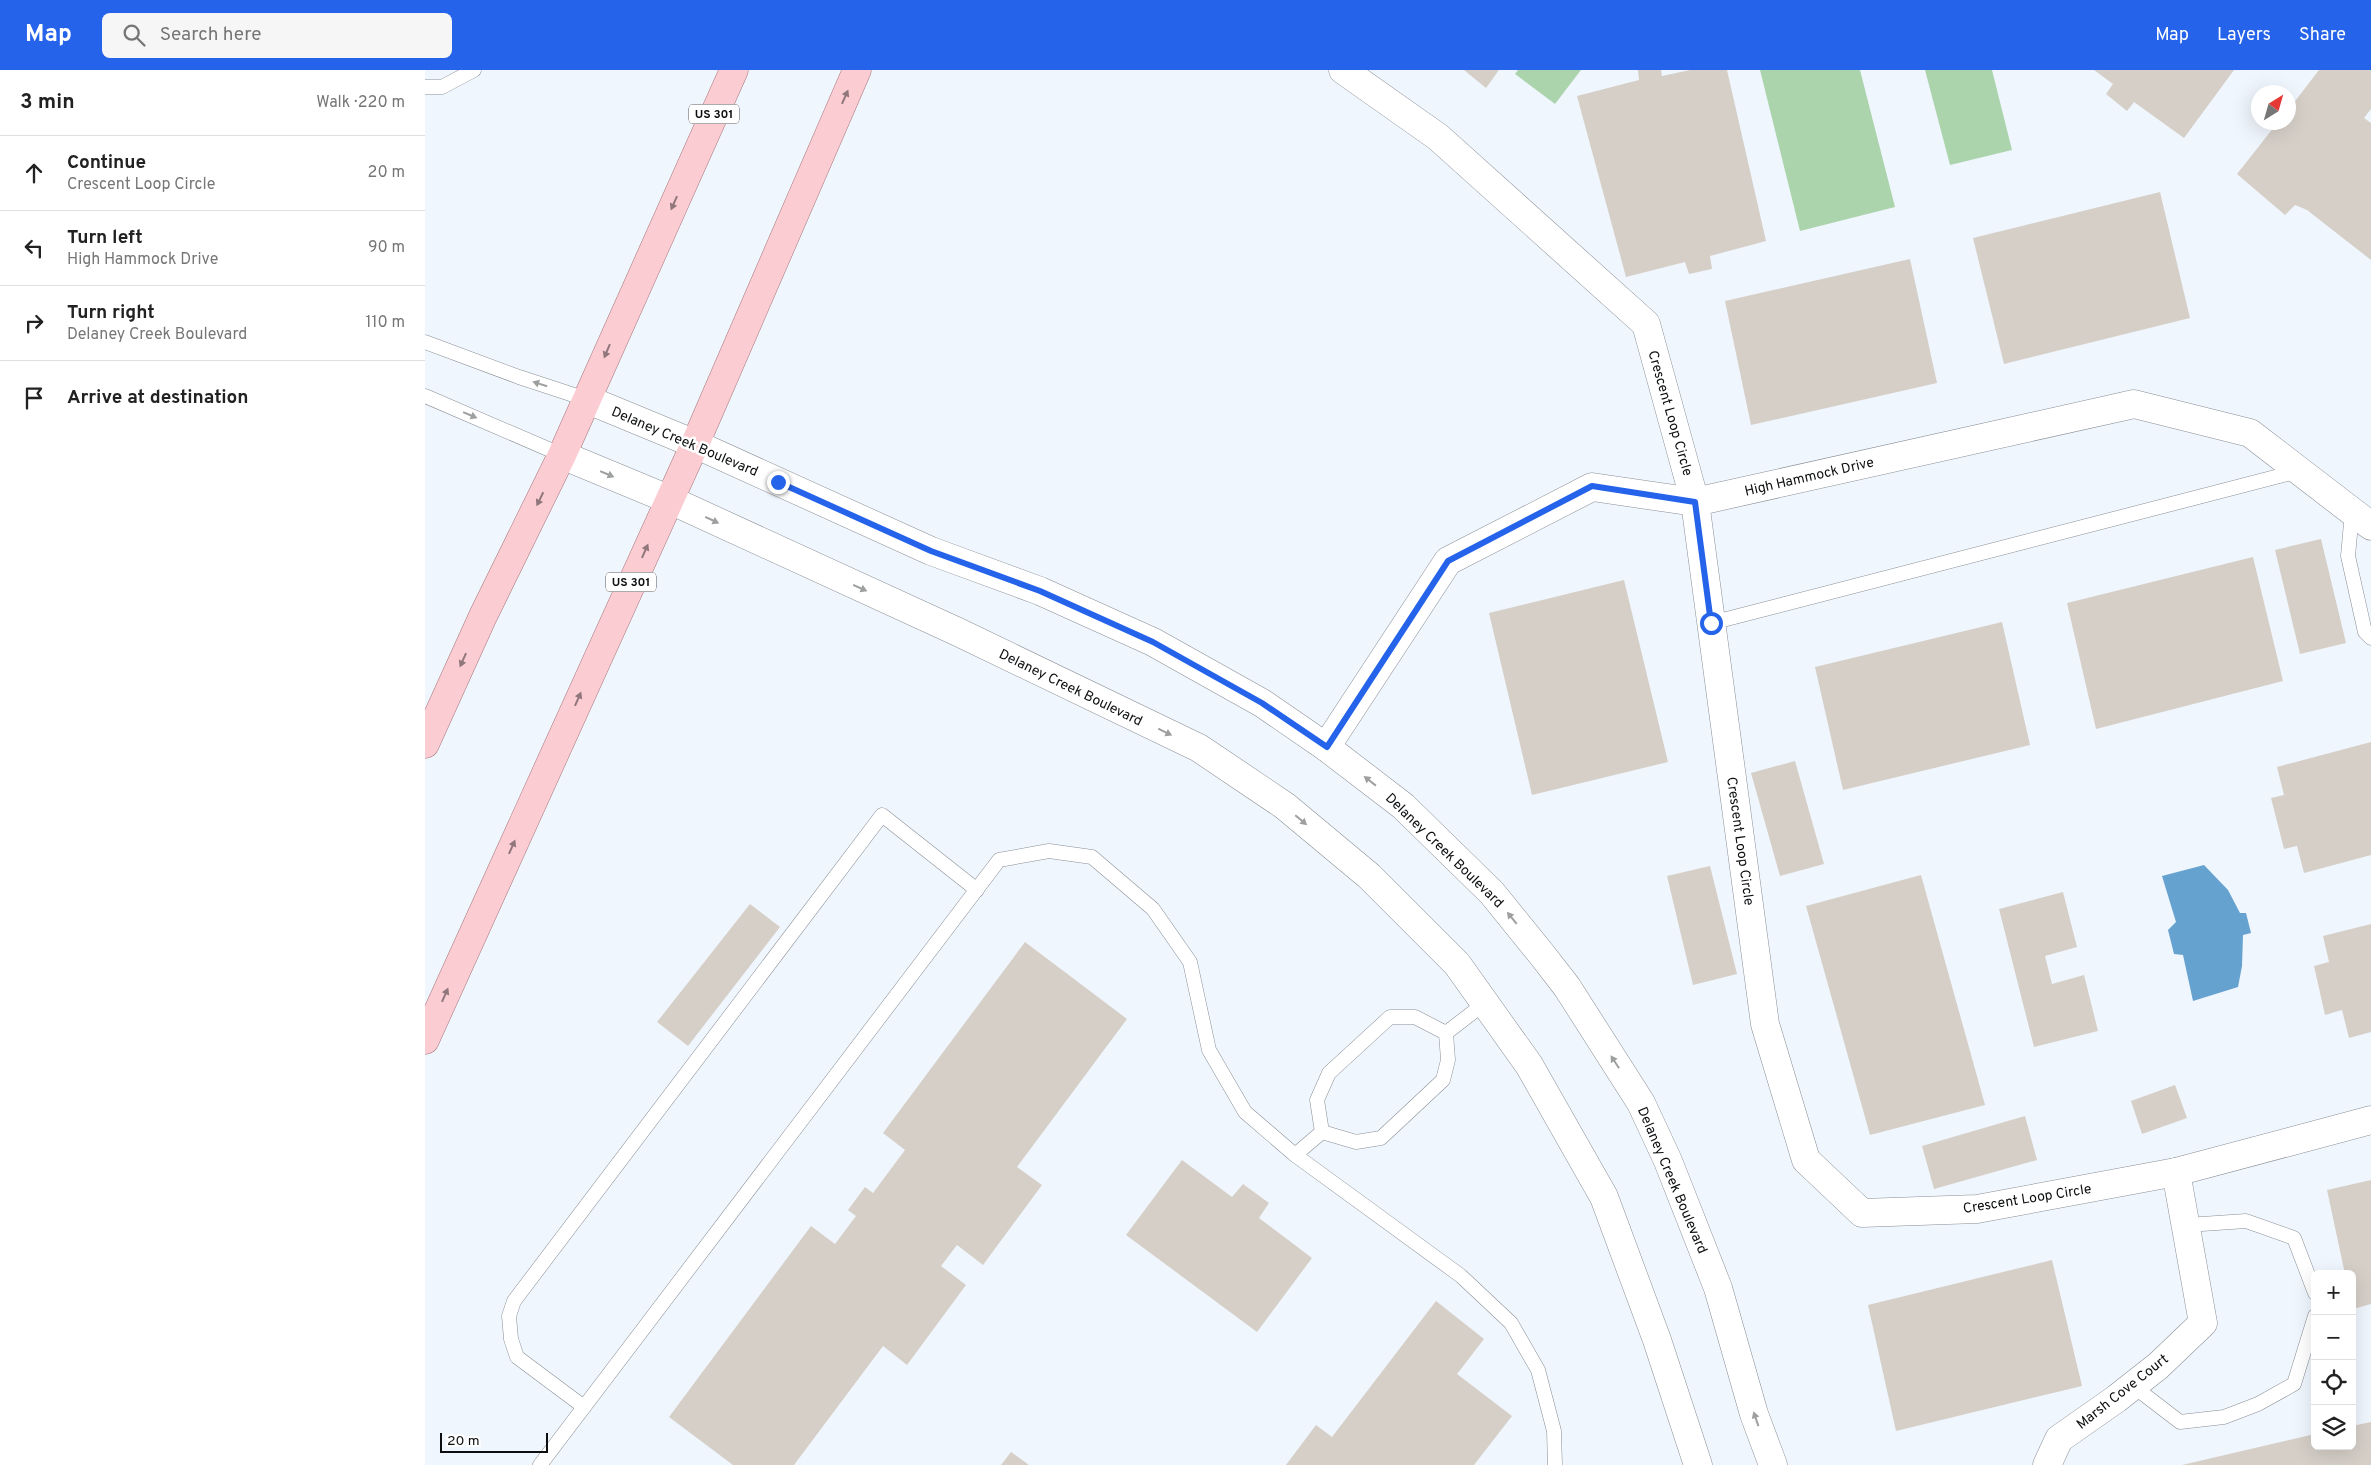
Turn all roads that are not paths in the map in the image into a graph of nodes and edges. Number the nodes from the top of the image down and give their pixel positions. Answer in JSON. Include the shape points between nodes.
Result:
{"nodes":[{"id":1,"x":474,"y":70,"type":"edge"},
{"id":2,"x":734,"y":70,"type":"edge"},
{"id":3,"x":857,"y":70,"type":"edge"},
{"id":4,"x":1343,"y":70,"type":"edge"},
{"id":5,"x":425,"y":87,"type":"edge"},
{"id":6,"x":425,"y":342,"type":"edge"},
{"id":7,"x":425,"y":396,"type":"edge"},
{"id":8,"x":586,"y":399,"type":"junction"},
{"id":9,"x":695,"y":444,"type":"junction"},
{"id":10,"x":562,"y":455,"type":"junction"},
{"id":11,"x":2299,"y":471,"type":"junction"},
{"id":12,"x":668,"y":499,"type":"junction"},
{"id":13,"x":1695,"y":502,"type":"junction"},
{"id":14,"x":2362,"y":519,"type":"edge"},
{"id":15,"x":1711,"y":623,"type":"junction"},
{"id":16,"x":2371,"y":638,"type":"edge"},
{"id":17,"x":425,"y":744,"type":"edge"},
{"id":18,"x":1327,"y":747,"type":"junction"},
{"id":19,"x":977,"y":890,"type":"junction"},
{"id":20,"x":1485,"y":1003,"type":"junction"},
{"id":21,"x":1446,"y":1033,"type":"junction"},
{"id":22,"x":425,"y":1040,"type":"edge"},
{"id":23,"x":2371,"y":1120,"type":"edge"},
{"id":24,"x":1322,"y":1132,"type":"junction"},
{"id":25,"x":1295,"y":1155,"type":"junction"},
{"id":26,"x":2176,"y":1172,"type":"junction"},
{"id":27,"x":2187,"y":1225,"type":"junction"},
{"id":28,"x":2311,"y":1283,"type":"edge"},
{"id":29,"x":2311,"y":1329,"type":"edge"},
{"id":30,"x":2133,"y":1386,"type":"junction"},
{"id":31,"x":584,"y":1407,"type":"junction"},
{"id":32,"x":540,"y":1465,"type":"edge"},
{"id":33,"x":1555,"y":1465,"type":"edge"},
{"id":34,"x":1698,"y":1465,"type":"edge"},
{"id":35,"x":1773,"y":1465,"type":"edge"},
{"id":36,"x":2047,"y":1465,"type":"edge"}],
"edges":[{"from":1,"to":5,"type":"lane","via":[[442,86]]},
{"from":2,"to":8,"type":"main road","number":"US 301","one_way":true},
{"from":9,"to":3,"type":"main road","number":"US 301","one_way":true},
{"from":4,"to":13,"type":"street","name":"Crescent Loop Circle","via":[[1438,137],[1646,324]]},
{"from":8,"to":6,"type":"lane","one_way":true},
{"from":7,"to":10,"type":"lane","one_way":true},
{"from":8,"to":9,"type":"street","name":"Delaney Creek Boulevard"},
{"from":8,"to":10,"type":"main road","number":"US 301"},
{"from":9,"to":12,"type":"main road","number":"US 301"},
{"from":9,"to":18,"type":"street","name":"Delaney Creek Boulevard","via":[[931,551],[1040,591],[1153,642],[1262,703]]},
{"from":10,"to":12,"type":"street","name":"Delaney Creek Boulevard","one_way":true},
{"from":10,"to":17,"type":"main road","number":"US 301","one_way":true},
{"from":11,"to":13,"type":"street","name":"High Hammock Drive","via":[[2250,433],[2134,404]]},
{"from":11,"to":14,"type":"street","name":"High Hammock Drive"},
{"from":11,"to":15,"type":"lane"},
{"from":12,"to":20,"type":"street","name":"Delaney Creek Boulevard","one_way":true,"via":[[958,632],[1199,748],[1285,806],[1369,876],[1457,964]]},
{"from":22,"to":12,"type":"main road","number":"US 301","one_way":true},
{"from":13,"to":15,"type":"street","name":"Crescent Loop Circle"},
{"from":13,"to":18,"type":"street","name":"High Hammock Drive","via":[[1592,486],[1448,561]]},
{"from":14,"to":16,"type":"lane","via":[[2347,556],[2365,632]]},
{"from":15,"to":26,"type":"street","name":"Crescent Loop Circle","via":[[1765,1024],[1806,1160],[1862,1213],[1977,1209]]},
{"from":35,"to":18,"type":"street","name":"Delaney Creek Boulevard","one_way":true,"via":[[1754,1414],[1718,1288],[1668,1161],[1641,1103],[1567,987],[1492,893],[1403,806]]},
{"from":19,"to":25,"type":"lane","via":[[999,860],[1049,851],[1093,857],[1153,909],[1190,962],[1209,1050],[1245,1112]]},
{"from":19,"to":31,"type":"lane"},
{"from":19,"to":31,"type":"lane","via":[[882,815],[514,1301],[509,1316],[517,1357]]},
{"from":20,"to":21,"type":"lane"},
{"from":20,"to":34,"type":"street","name":"Delaney Creek Boulevard","via":[[1529,1065],[1604,1197],[1657,1340]]},
{"from":21,"to":24,"type":"lane","via":[[1448,1060],[1443,1080],[1381,1138],[1355,1142]]},
{"from":21,"to":24,"type":"lane","via":[[1415,1017],[1390,1017],[1329,1073],[1317,1100]]},
{"from":23,"to":26,"type":"street","name":"Crescent Loop Circle"},
{"from":24,"to":25,"type":"lane"},
{"from":25,"to":33,"type":"lane","via":[[1461,1276],[1511,1323],[1537,1370],[1554,1432]]},
{"from":26,"to":27,"type":"street","name":"Marsh Cove Court"},
{"from":27,"to":28,"type":"lane","via":[[2246,1221],[2294,1238]]},
{"from":27,"to":30,"type":"street","name":"Marsh Cove Court","via":[[2203,1323]]},
{"from":29,"to":30,"type":"lane","via":[[2294,1384],[2258,1404],[2224,1417],[2180,1422]]},
{"from":30,"to":36,"type":"street","name":"Marsh Cove Court","via":[[2059,1439]]},
{"from":31,"to":32,"type":"lane"}]}
